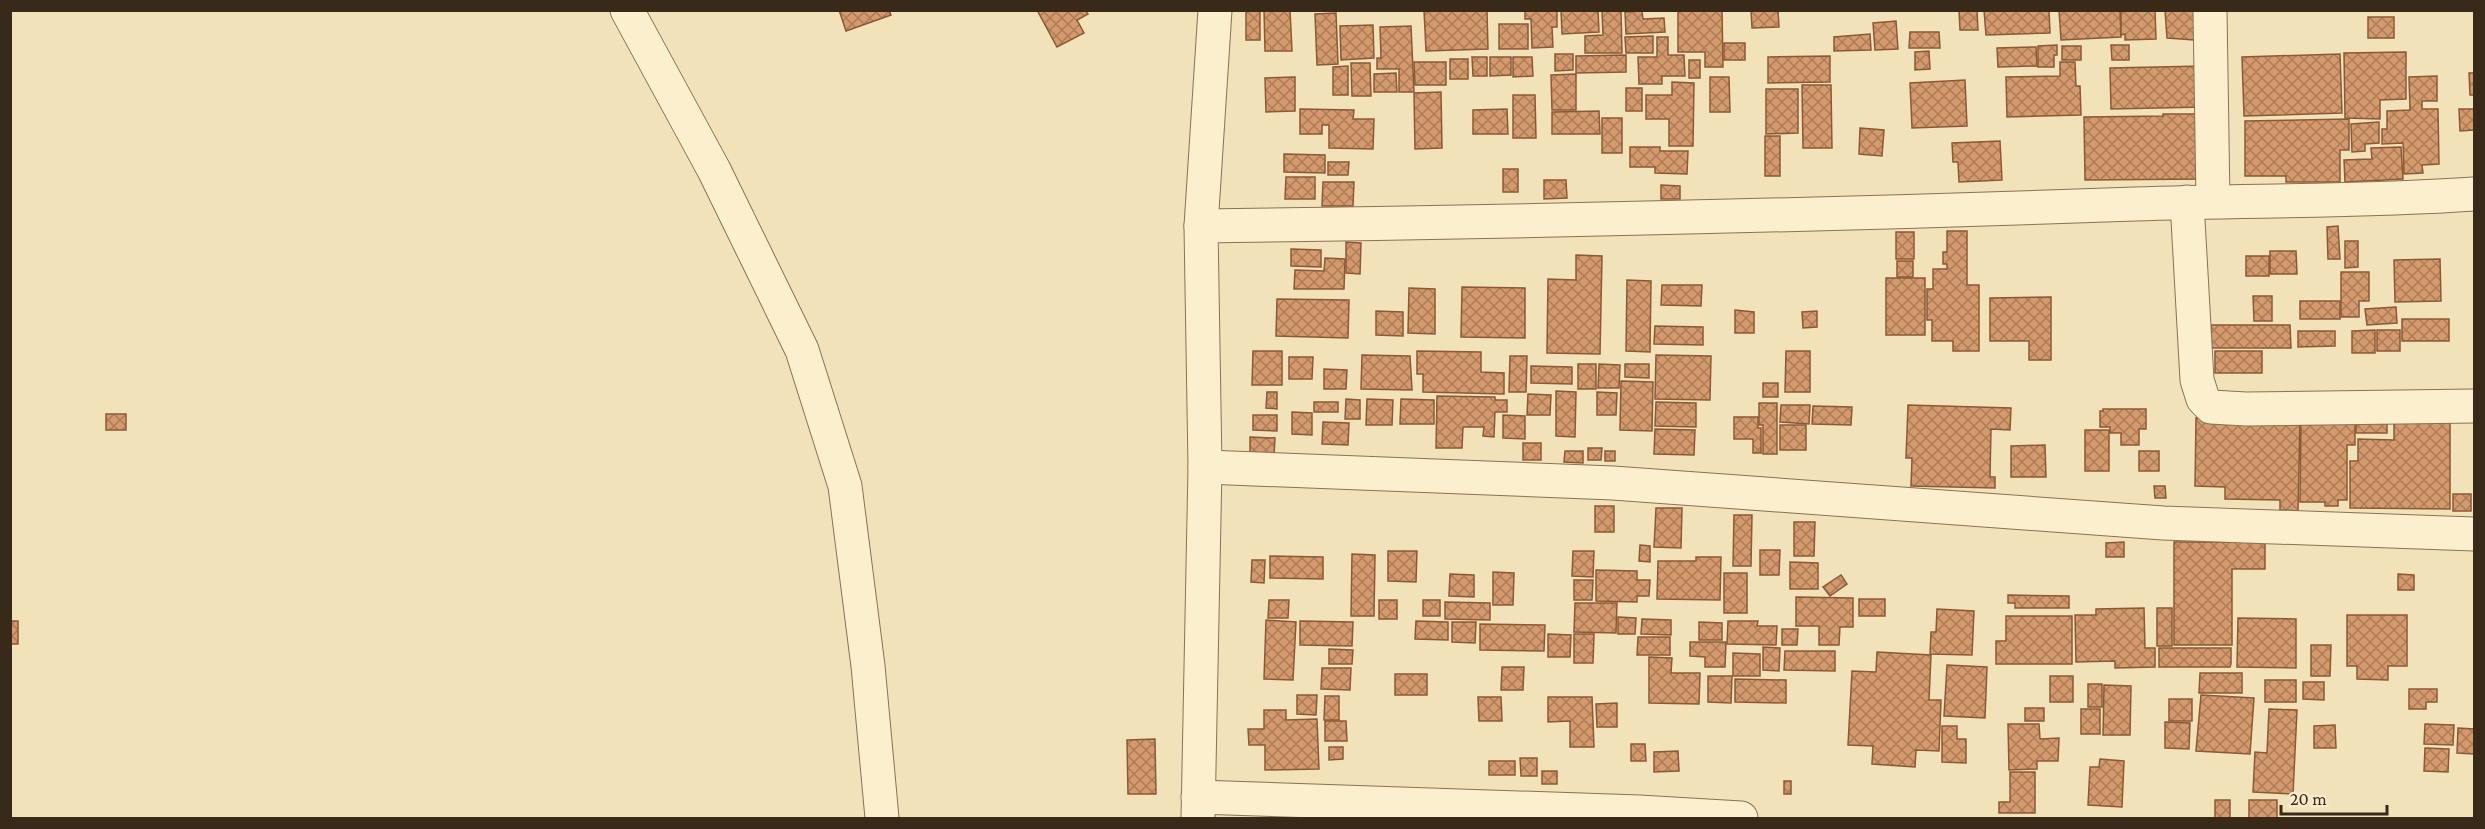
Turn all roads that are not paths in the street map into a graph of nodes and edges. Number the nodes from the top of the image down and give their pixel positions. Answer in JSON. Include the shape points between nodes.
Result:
{"nodes":[{"id":1,"x":627,"y":10,"type":"edge"},
{"id":2,"x":1215,"y":10,"type":"edge"},
{"id":3,"x":2211,"y":10,"type":"edge"},
{"id":4,"x":2475,"y":194,"type":"edge"},
{"id":5,"x":2200,"y":201,"type":"junction"},
{"id":6,"x":1201,"y":226,"type":"junction"},
{"id":7,"x":2475,"y":406,"type":"edge"},
{"id":8,"x":1205,"y":467,"type":"junction"},
{"id":9,"x":2475,"y":534,"type":"edge"},
{"id":10,"x":1198,"y":808,"type":"edge"},
{"id":11,"x":882,"y":819,"type":"edge"},
{"id":12,"x":1741,"y":819,"type":"edge"}],
"edges":[{"from":1,"to":11,"type":"street","via":[[714,170],[802,350],[838,463],[845,486],[866,655]]},
{"from":2,"to":6,"type":"street"},
{"from":3,"to":5,"type":"street"},
{"from":4,"to":5,"type":"street"},
{"from":5,"to":6,"type":"street","via":[[1822,215]]},
{"from":5,"to":7,"type":"street","via":[[2197,380],[2203,399],[2211,407]]},
{"from":6,"to":8,"type":"street"},
{"from":8,"to":9,"type":"street","via":[[1613,483],[2163,523]]},
{"from":8,"to":10,"type":"street"},
{"from":10,"to":12,"type":"street","via":[[1640,812]]}]}
